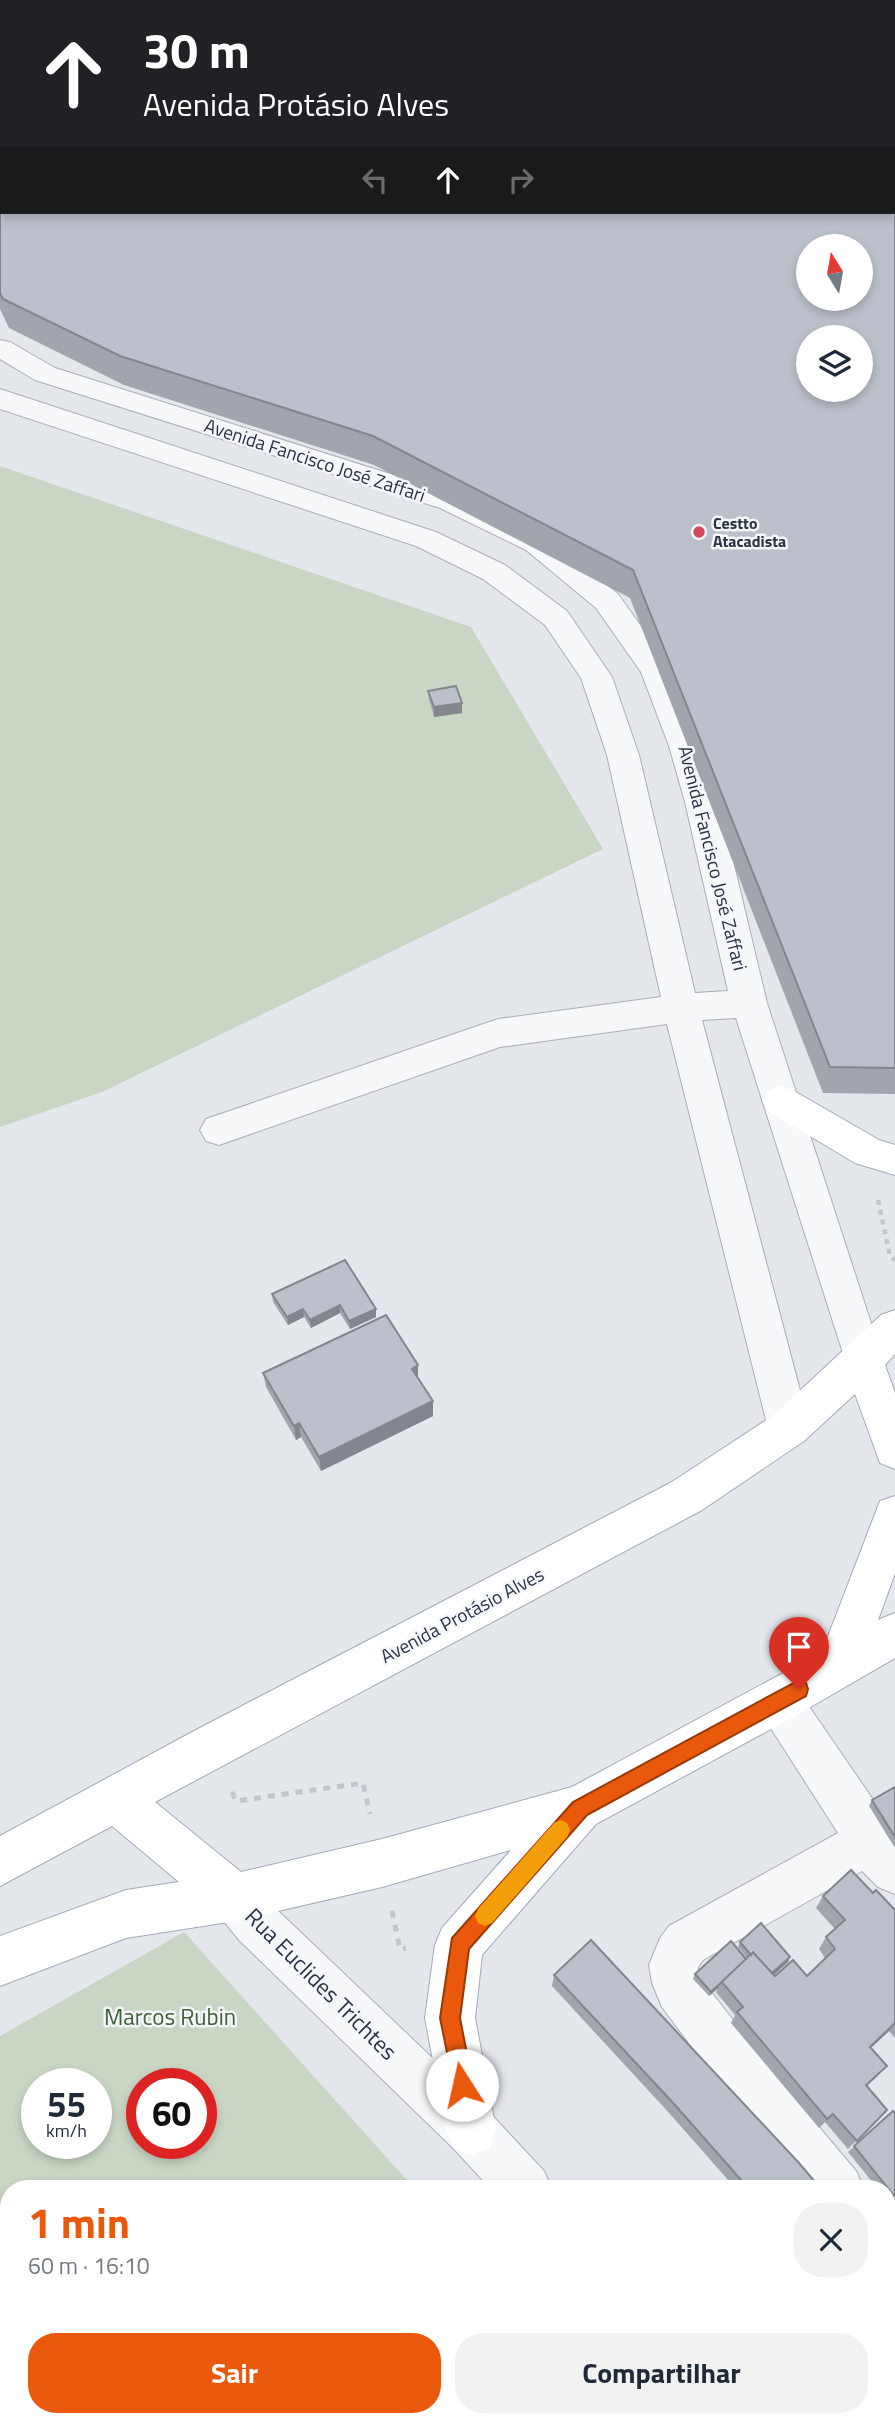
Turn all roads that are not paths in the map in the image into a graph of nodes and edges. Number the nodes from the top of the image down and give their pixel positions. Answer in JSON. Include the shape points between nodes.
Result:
{"nodes":[{"id":1,"x":0,"y":348,"type":"edge"},
{"id":2,"x":0,"y":397,"type":"edge"},
{"id":3,"x":359,"y":448,"type":"edge"},
{"id":4,"x":307,"y":457,"type":"junction"},
{"id":5,"x":750,"y":1003,"type":"junction"},
{"id":6,"x":681,"y":1007,"type":"junction"},
{"id":7,"x":780,"y":1101,"type":"junction"},
{"id":8,"x":219,"y":1130,"type":"dead end"},
{"id":9,"x":881,"y":1156,"type":"edge"},
{"id":10,"x":895,"y":1327,"type":"edge"},
{"id":11,"x":863,"y":1360,"type":"junction"},
{"id":12,"x":789,"y":1428,"type":"junction"},
{"id":13,"x":895,"y":1450,"type":"edge"},
{"id":14,"x":895,"y":1515,"type":"edge"},
{"id":15,"x":895,"y":1634,"type":"edge"},
{"id":16,"x":839,"y":1666,"type":"junction"},
{"id":17,"x":779,"y":1701,"type":"junction"},
{"id":18,"x":115,"y":1799,"type":"junction"},
{"id":19,"x":580,"y":1808,"type":"junction"},
{"id":20,"x":883,"y":1855,"type":"edge"},
{"id":21,"x":0,"y":1862,"type":"edge"},
{"id":22,"x":235,"y":1897,"type":"junction"},
{"id":23,"x":0,"y":1962,"type":"edge"},
{"id":24,"x":471,"y":2130,"type":"junction"},
{"id":25,"x":518,"y":2180,"type":"edge"},
{"id":26,"x":830,"y":2180,"type":"edge"}],
"edges":[{"from":1,"to":4,"type":"street","name":"Avenida Fancisco José Zaffari","via":[[45,374]]},
{"from":2,"to":6,"type":"street","name":"Avenida Fancisco José Zaffari","via":[[426,539],[494,572],[556,618],[596,677],[623,755]]},
{"from":3,"to":4,"type":"street"},
{"from":4,"to":5,"type":"street","name":"Avenida Fancisco José Zaffari","via":[[434,485],[450,502],[536,543],[607,601],[656,670],[698,745],[715,801]]},
{"from":5,"to":6,"type":"street"},
{"from":5,"to":7,"type":"street","name":"Avenida Fancisco José Zaffari"},
{"from":6,"to":8,"type":"street","via":[[498,1033]]},
{"from":6,"to":12,"type":"street","name":"Avenida Fancisco José Zaffari"},
{"from":7,"to":9,"type":"main road"},
{"from":7,"to":11,"type":"street","name":"Avenida Fancisco José Zaffari"},
{"from":10,"to":11,"type":"main road","name":"Avenida Protásio Alves"},
{"from":11,"to":12,"type":"main road","name":"Avenida Protásio Alves"},
{"from":11,"to":13,"type":"main road"},
{"from":12,"to":18,"type":"main road","name":"Avenida Protásio Alves","via":[[687,1496]]},
{"from":14,"to":16,"type":"main road"},
{"from":15,"to":16,"type":"main road"},
{"from":16,"to":17,"type":"main road"},
{"from":17,"to":19,"type":"main road"},
{"from":17,"to":20,"type":"street"},
{"from":18,"to":21,"type":"main road","name":"Avenida Protásio Alves"},
{"from":18,"to":22,"type":"main road"},
{"from":19,"to":22,"type":"main road","via":[[382,1863]]},
{"from":19,"to":24,"type":"main road","via":[[459,1945],[450,2018]]},
{"from":20,"to":26,"type":"street","via":[[686,1943],[676,1956],[672,1973],[679,1990],[763,2100]]},
{"from":22,"to":23,"type":"main road","via":[[126,1914]]},
{"from":22,"to":24,"type":"street","name":"Rua Euclides Trichtes","via":[[256,1923]]},
{"from":24,"to":25,"type":"street","name":"Rua Euclides Trichtes"}]}
